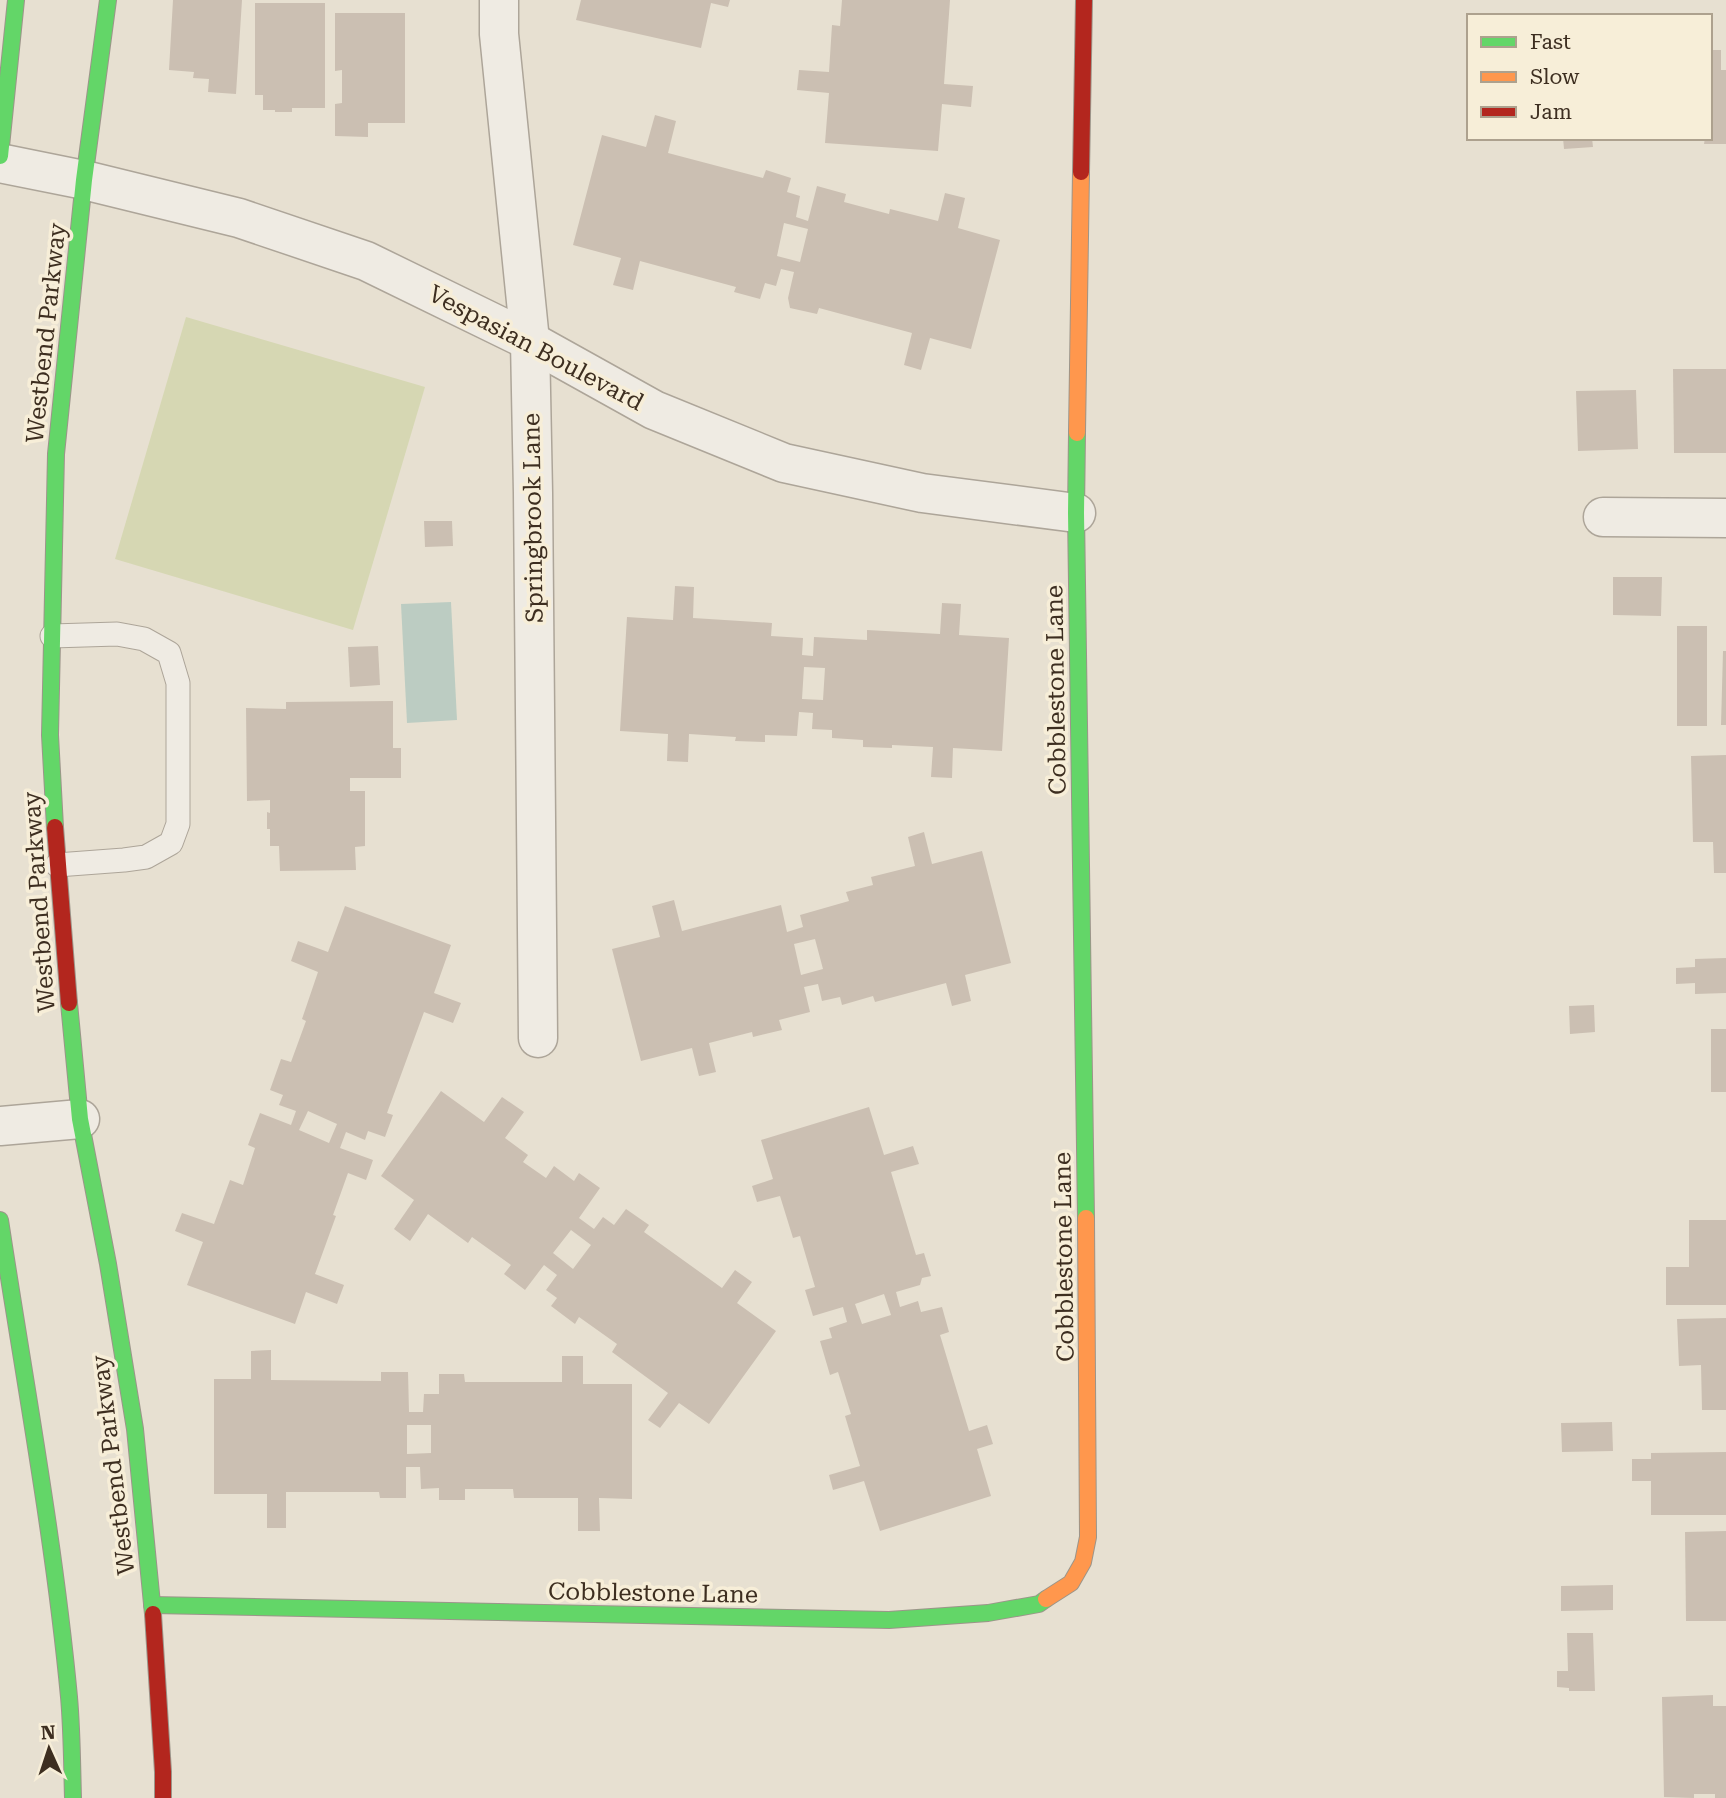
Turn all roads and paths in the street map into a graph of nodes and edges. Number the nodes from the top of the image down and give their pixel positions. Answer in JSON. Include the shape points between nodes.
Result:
{"nodes":[{"id":1,"x":16,"y":0,"type":"edge"},
{"id":2,"x":108,"y":0,"type":"edge"},
{"id":3,"x":499,"y":0,"type":"edge"},
{"id":4,"x":1084,"y":0,"type":"edge"},
{"id":5,"x":0,"y":156,"type":"edge"},
{"id":6,"x":0,"y":163,"type":"edge"},
{"id":7,"x":84,"y":180,"type":"junction"},
{"id":8,"x":530,"y":341,"type":"junction"},
{"id":9,"x":1076,"y":513,"type":"junction"},
{"id":10,"x":1603,"y":517,"type":"dead end"},
{"id":11,"x":1726,"y":518,"type":"edge"},
{"id":12,"x":52,"y":636,"type":"junction"},
{"id":13,"x":57,"y":864,"type":"junction"},
{"id":14,"x":538,"y":1038,"type":"dead end"},
{"id":15,"x":80,"y":1119,"type":"junction"},
{"id":16,"x":0,"y":1126,"type":"edge"},
{"id":17,"x":0,"y":1220,"type":"edge"},
{"id":18,"x":152,"y":1605,"type":"junction"},
{"id":19,"x":73,"y":1798,"type":"edge"},
{"id":20,"x":163,"y":1798,"type":"edge"}],
"edges":[{"from":1,"to":5,"type":"street"},
{"from":2,"to":7,"type":"street","name":"Westbend Parkway"},
{"from":3,"to":8,"type":"street","name":"Springbrook Lane"},
{"from":4,"to":9,"type":"street","name":"Cobblestone Lane"},
{"from":6,"to":7,"type":"street","name":"Vespasian Boulevard"},
{"from":7,"to":8,"type":"street","name":"Vespasian Boulevard","via":[[239,218],[366,261]]},
{"from":7,"to":12,"type":"street","name":"Westbend Parkway","via":[[56,454]]},
{"from":8,"to":9,"type":"street","name":"Vespasian Boulevard","via":[[654,410],[784,463],[922,493]]},
{"from":8,"to":14,"type":"street","name":"Springbrook Lane"},
{"from":9,"to":18,"type":"street","name":"Cobblestone Lane","via":[[1088,1537],[1072,1583],[1039,1604],[988,1613],[889,1620]]},
{"from":10,"to":11,"type":"street"},
{"from":12,"to":13,"type":"street","name":"Westbend Parkway","via":[[50,735]]},
{"from":12,"to":13,"type":"lane","via":[[117,634],[144,639],[169,653],[178,683],[178,824],[171,843],[146,857]]},
{"from":13,"to":15,"type":"street","name":"Westbend Parkway"},
{"from":15,"to":16,"type":"street"},
{"from":15,"to":18,"type":"street","name":"Westbend Parkway","via":[[135,1429]]},
{"from":17,"to":19,"type":"street","via":[[68,1684]]},
{"from":18,"to":20,"type":"street","name":"Westbend Parkway"}]}
